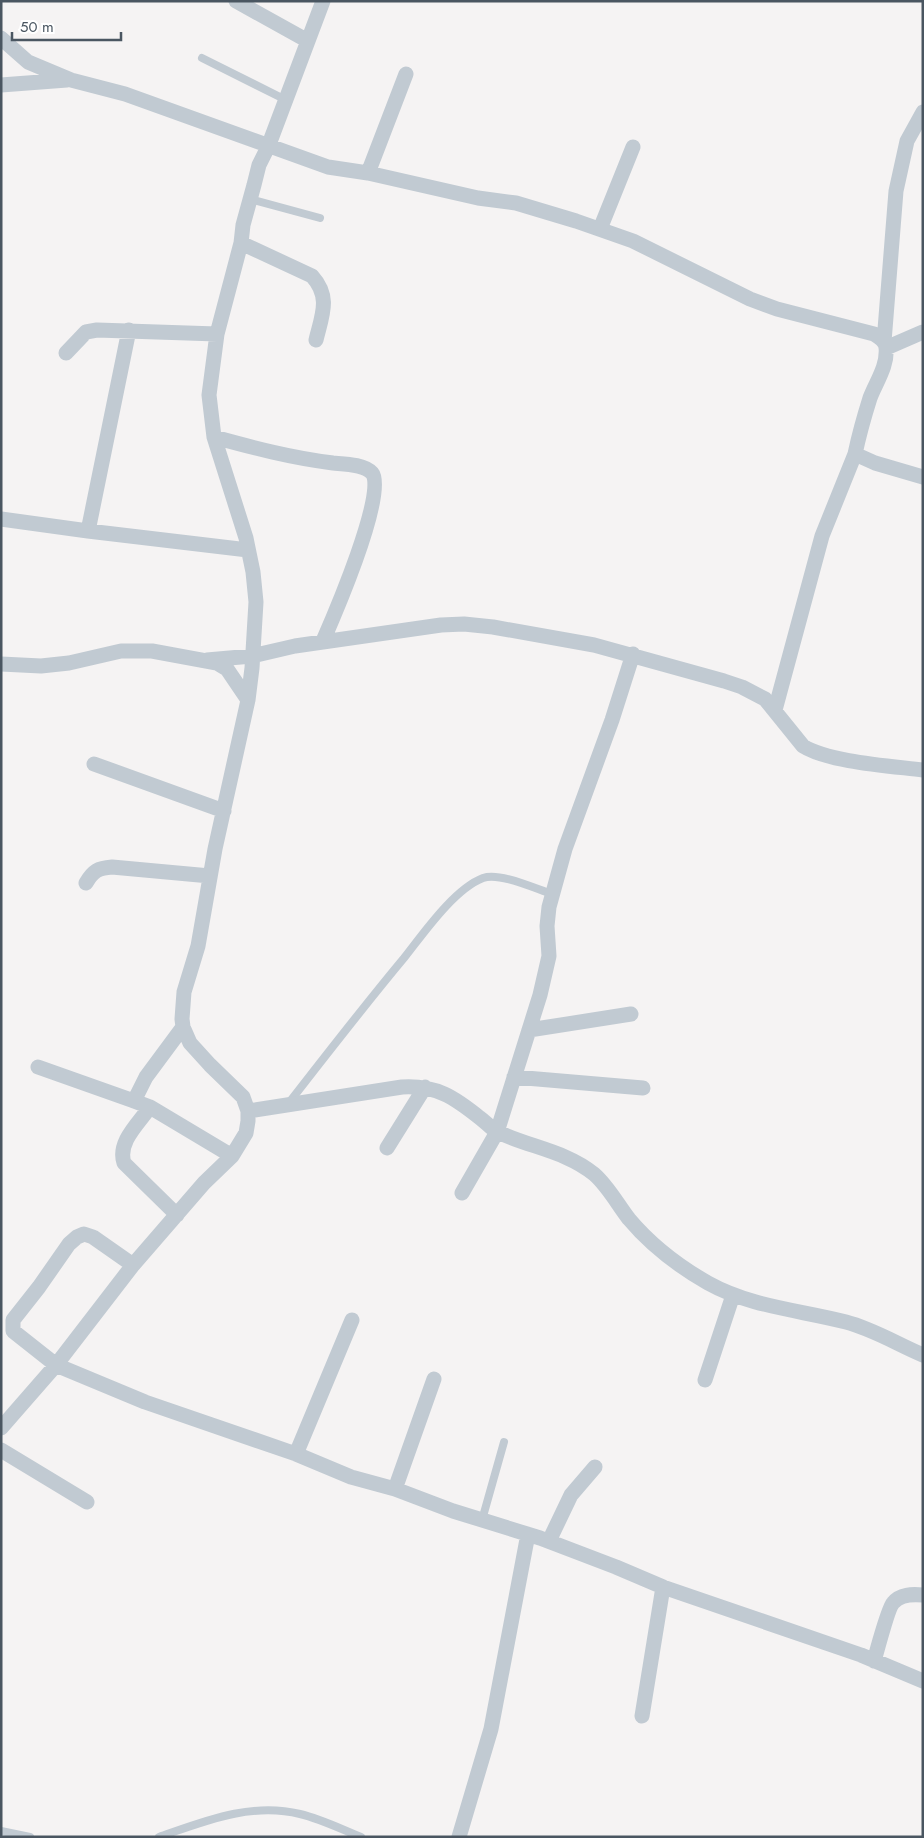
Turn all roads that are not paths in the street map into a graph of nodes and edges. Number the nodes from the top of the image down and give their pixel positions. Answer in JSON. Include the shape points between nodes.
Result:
{"nodes":[{"id":1,"x":236,"y":1,"type":"edge"},
{"id":2,"x":323,"y":1,"type":"edge"},
{"id":3,"x":1,"y":38,"type":"edge"},
{"id":4,"x":308,"y":41,"type":"junction"},
{"id":5,"x":202,"y":58,"type":"dead end"},
{"id":6,"x":406,"y":74,"type":"dead end"},
{"id":7,"x":71,"y":80,"type":"junction"},
{"id":8,"x":1,"y":85,"type":"edge"},
{"id":9,"x":286,"y":100,"type":"junction"},
{"id":10,"x":923,"y":112,"type":"edge"},
{"id":11,"x":268,"y":147,"type":"junction"},
{"id":12,"x":633,"y":147,"type":"dead end"},
{"id":13,"x":368,"y":173,"type":"junction"},
{"id":14,"x":250,"y":199,"type":"junction"},
{"id":15,"x":320,"y":218,"type":"dead end"},
{"id":16,"x":600,"y":229,"type":"junction"},
{"id":17,"x":241,"y":243,"type":"junction"},
{"id":18,"x":129,"y":330,"type":"junction"},
{"id":19,"x":923,"y":332,"type":"edge"},
{"id":20,"x":216,"y":334,"type":"junction"},
{"id":21,"x":316,"y":340,"type":"dead end"},
{"id":22,"x":885,"y":345,"type":"junction"},
{"id":23,"x":66,"y":353,"type":"dead end"},
{"id":24,"x":214,"y":437,"type":"junction"},
{"id":25,"x":855,"y":454,"type":"junction"},
{"id":26,"x":923,"y":477,"type":"edge"},
{"id":27,"x":1,"y":519,"type":"edge"},
{"id":28,"x":88,"y":531,"type":"junction"},
{"id":29,"x":248,"y":550,"type":"junction"},
{"id":30,"x":322,"y":641,"type":"junction"},
{"id":31,"x":633,"y":654,"type":"junction"},
{"id":32,"x":252,"y":656,"type":"junction"},
{"id":33,"x":207,"y":660,"type":"junction"},
{"id":34,"x":1,"y":664,"type":"edge"},
{"id":35,"x":248,"y":700,"type":"junction"},
{"id":36,"x":775,"y":710,"type":"junction"},
{"id":37,"x":94,"y":764,"type":"dead end"},
{"id":38,"x":923,"y":770,"type":"edge"},
{"id":39,"x":224,"y":811,"type":"junction"},
{"id":40,"x":210,"y":876,"type":"junction"},
{"id":41,"x":86,"y":883,"type":"dead end"},
{"id":42,"x":552,"y":894,"type":"junction"},
{"id":43,"x":631,"y":1014,"type":"dead end"},
{"id":44,"x":182,"y":1027,"type":"junction"},
{"id":45,"x":529,"y":1030,"type":"junction"},
{"id":46,"x":38,"y":1067,"type":"dead end"},
{"id":47,"x":514,"y":1077,"type":"junction"},
{"id":48,"x":425,"y":1087,"type":"junction"},
{"id":49,"x":643,"y":1088,"type":"dead end"},
{"id":50,"x":134,"y":1102,"type":"junction"},
{"id":51,"x":288,"y":1104,"type":"junction"},
{"id":52,"x":150,"y":1107,"type":"junction"},
{"id":53,"x":248,"y":1111,"type":"junction"},
{"id":54,"x":497,"y":1132,"type":"junction"},
{"id":55,"x":387,"y":1148,"type":"dead end"},
{"id":56,"x":232,"y":1156,"type":"junction"},
{"id":57,"x":462,"y":1193,"type":"dead end"},
{"id":58,"x":177,"y":1215,"type":"junction"},
{"id":59,"x":133,"y":1265,"type":"junction"},
{"id":60,"x":733,"y":1295,"type":"junction"},
{"id":61,"x":352,"y":1320,"type":"dead end"},
{"id":62,"x":923,"y":1355,"type":"edge"},
{"id":63,"x":56,"y":1366,"type":"junction"},
{"id":64,"x":434,"y":1379,"type":"dead end"},
{"id":65,"x":705,"y":1380,"type":"dead end"},
{"id":66,"x":1,"y":1428,"type":"edge"},
{"id":67,"x":504,"y":1442,"type":"dead end"},
{"id":68,"x":1,"y":1450,"type":"edge"},
{"id":69,"x":296,"y":1454,"type":"junction"},
{"id":70,"x":595,"y":1467,"type":"dead end"},
{"id":71,"x":395,"y":1489,"type":"junction"},
{"id":72,"x":86,"y":1502,"type":"dead end"},
{"id":73,"x":482,"y":1520,"type":"junction"},
{"id":74,"x":528,"y":1534,"type":"junction"},
{"id":75,"x":549,"y":1541,"type":"junction"},
{"id":76,"x":663,"y":1587,"type":"junction"},
{"id":77,"x":923,"y":1596,"type":"edge"},
{"id":78,"x":874,"y":1661,"type":"junction"},
{"id":79,"x":923,"y":1681,"type":"edge"},
{"id":80,"x":642,"y":1716,"type":"dead end"},
{"id":81,"x":1,"y":1831,"type":"edge"},
{"id":82,"x":30,"y":1837,"type":"edge"},
{"id":83,"x":159,"y":1837,"type":"edge"},
{"id":84,"x":361,"y":1837,"type":"edge"},
{"id":85,"x":459,"y":1837,"type":"edge"}],
"edges":[{"from":1,"to":4,"type":"street"},
{"from":2,"to":4,"type":"street"},
{"from":3,"to":7,"type":"street","via":[[28,62]]},
{"from":4,"to":9,"type":"street"},
{"from":5,"to":9,"type":"lane"},
{"from":6,"to":13,"type":"street"},
{"from":7,"to":8,"type":"street"},
{"from":7,"to":11,"type":"street","via":[[125,94]]},
{"from":9,"to":11,"type":"street"},
{"from":10,"to":22,"type":"street","via":[[907,141],[896,191]]},
{"from":11,"to":13,"type":"street","via":[[328,167]]},
{"from":11,"to":14,"type":"street","via":[[259,165]]},
{"from":12,"to":16,"type":"street"},
{"from":13,"to":16,"type":"street","via":[[478,198],[516,203]]},
{"from":14,"to":15,"type":"lane"},
{"from":14,"to":17,"type":"street"},
{"from":16,"to":22,"type":"street","via":[[633,241],[750,299],[777,309],[864,330],[874,334]]},
{"from":17,"to":20,"type":"street"},
{"from":17,"to":21,"type":"street","via":[[312,276],[320,284],[325,301]]},
{"from":18,"to":20,"type":"street"},
{"from":18,"to":23,"type":"street","via":[[86,332]]},
{"from":18,"to":28,"type":"street"},
{"from":19,"to":22,"type":"street"},
{"from":20,"to":24,"type":"street","via":[[209,395]]},
{"from":22,"to":25,"type":"street","via":[[882,373],[870,398]]},
{"from":24,"to":29,"type":"street"},
{"from":24,"to":30,"type":"street","via":[[282,455],[351,465],[373,474],[376,491],[363,537],[345,590]]},
{"from":25,"to":26,"type":"street"},
{"from":25,"to":36,"type":"street","via":[[822,536]]},
{"from":27,"to":28,"type":"street"},
{"from":28,"to":29,"type":"street"},
{"from":29,"to":32,"type":"street","via":[[256,602]]},
{"from":30,"to":31,"type":"street","via":[[464,624]]},
{"from":30,"to":32,"type":"street"},
{"from":31,"to":36,"type":"street","via":[[742,687],[765,699]]},
{"from":31,"to":42,"type":"street"},
{"from":32,"to":33,"type":"street"},
{"from":32,"to":35,"type":"street"},
{"from":33,"to":34,"type":"street","via":[[152,651],[121,651],[69,663],[41,666]]},
{"from":33,"to":35,"type":"street","via":[[227,669]]},
{"from":35,"to":39,"type":"street"},
{"from":36,"to":38,"type":"street","via":[[802,746],[810,751],[860,762]]},
{"from":37,"to":39,"type":"street"},
{"from":39,"to":40,"type":"street"},
{"from":40,"to":41,"type":"street","via":[[112,867],[100,868]]},
{"from":40,"to":44,"type":"street","via":[[198,946],[184,992]]},
{"from":42,"to":45,"type":"street","via":[[547,926],[550,956]]},
{"from":42,"to":51,"type":"lane","via":[[497,876],[484,877],[468,887],[445,907]]},
{"from":43,"to":45,"type":"street"},
{"from":44,"to":50,"type":"street","via":[[146,1077]]},
{"from":44,"to":53,"type":"street","via":[[190,1043],[243,1097]]},
{"from":45,"to":47,"type":"street"},
{"from":46,"to":50,"type":"street"},
{"from":47,"to":49,"type":"street"},
{"from":47,"to":54,"type":"street"},
{"from":48,"to":51,"type":"street","via":[[402,1087]]},
{"from":48,"to":54,"type":"street","via":[[456,1100]]},
{"from":48,"to":55,"type":"street"},
{"from":50,"to":52,"type":"street"},
{"from":51,"to":53,"type":"street"},
{"from":52,"to":56,"type":"street"},
{"from":52,"to":58,"type":"street","via":[[125,1141],[121,1156],[124,1163]]},
{"from":53,"to":56,"type":"street","via":[[246,1133]]},
{"from":54,"to":57,"type":"street"},
{"from":54,"to":60,"type":"street","via":[[542,1147],[596,1175],[631,1221],[678,1264]]},
{"from":56,"to":58,"type":"street"},
{"from":58,"to":59,"type":"street"},
{"from":59,"to":63,"type":"street"},
{"from":59,"to":63,"type":"street","via":[[84,1234],[69,1244],[13,1320],[12,1326],[18,1336]]},
{"from":60,"to":62,"type":"street","via":[[847,1322]]},
{"from":60,"to":65,"type":"street"},
{"from":61,"to":69,"type":"street"},
{"from":63,"to":66,"type":"street"},
{"from":63,"to":69,"type":"street","via":[[145,1402]]},
{"from":64,"to":71,"type":"street"},
{"from":67,"to":73,"type":"lane"},
{"from":68,"to":72,"type":"street"},
{"from":69,"to":71,"type":"street","via":[[351,1477]]},
{"from":70,"to":75,"type":"street","via":[[571,1495]]},
{"from":71,"to":73,"type":"street"},
{"from":73,"to":74,"type":"street"},
{"from":74,"to":75,"type":"street"},
{"from":74,"to":85,"type":"street","via":[[491,1729]]},
{"from":75,"to":76,"type":"street"},
{"from":76,"to":78,"type":"street"},
{"from":76,"to":80,"type":"street"},
{"from":77,"to":78,"type":"street","via":[[912,1594],[891,1604]]},
{"from":78,"to":79,"type":"street"},
{"from":81,"to":82,"type":"lane"},
{"from":83,"to":84,"type":"lane","via":[[246,1810],[270,1810],[301,1814]]}]}
